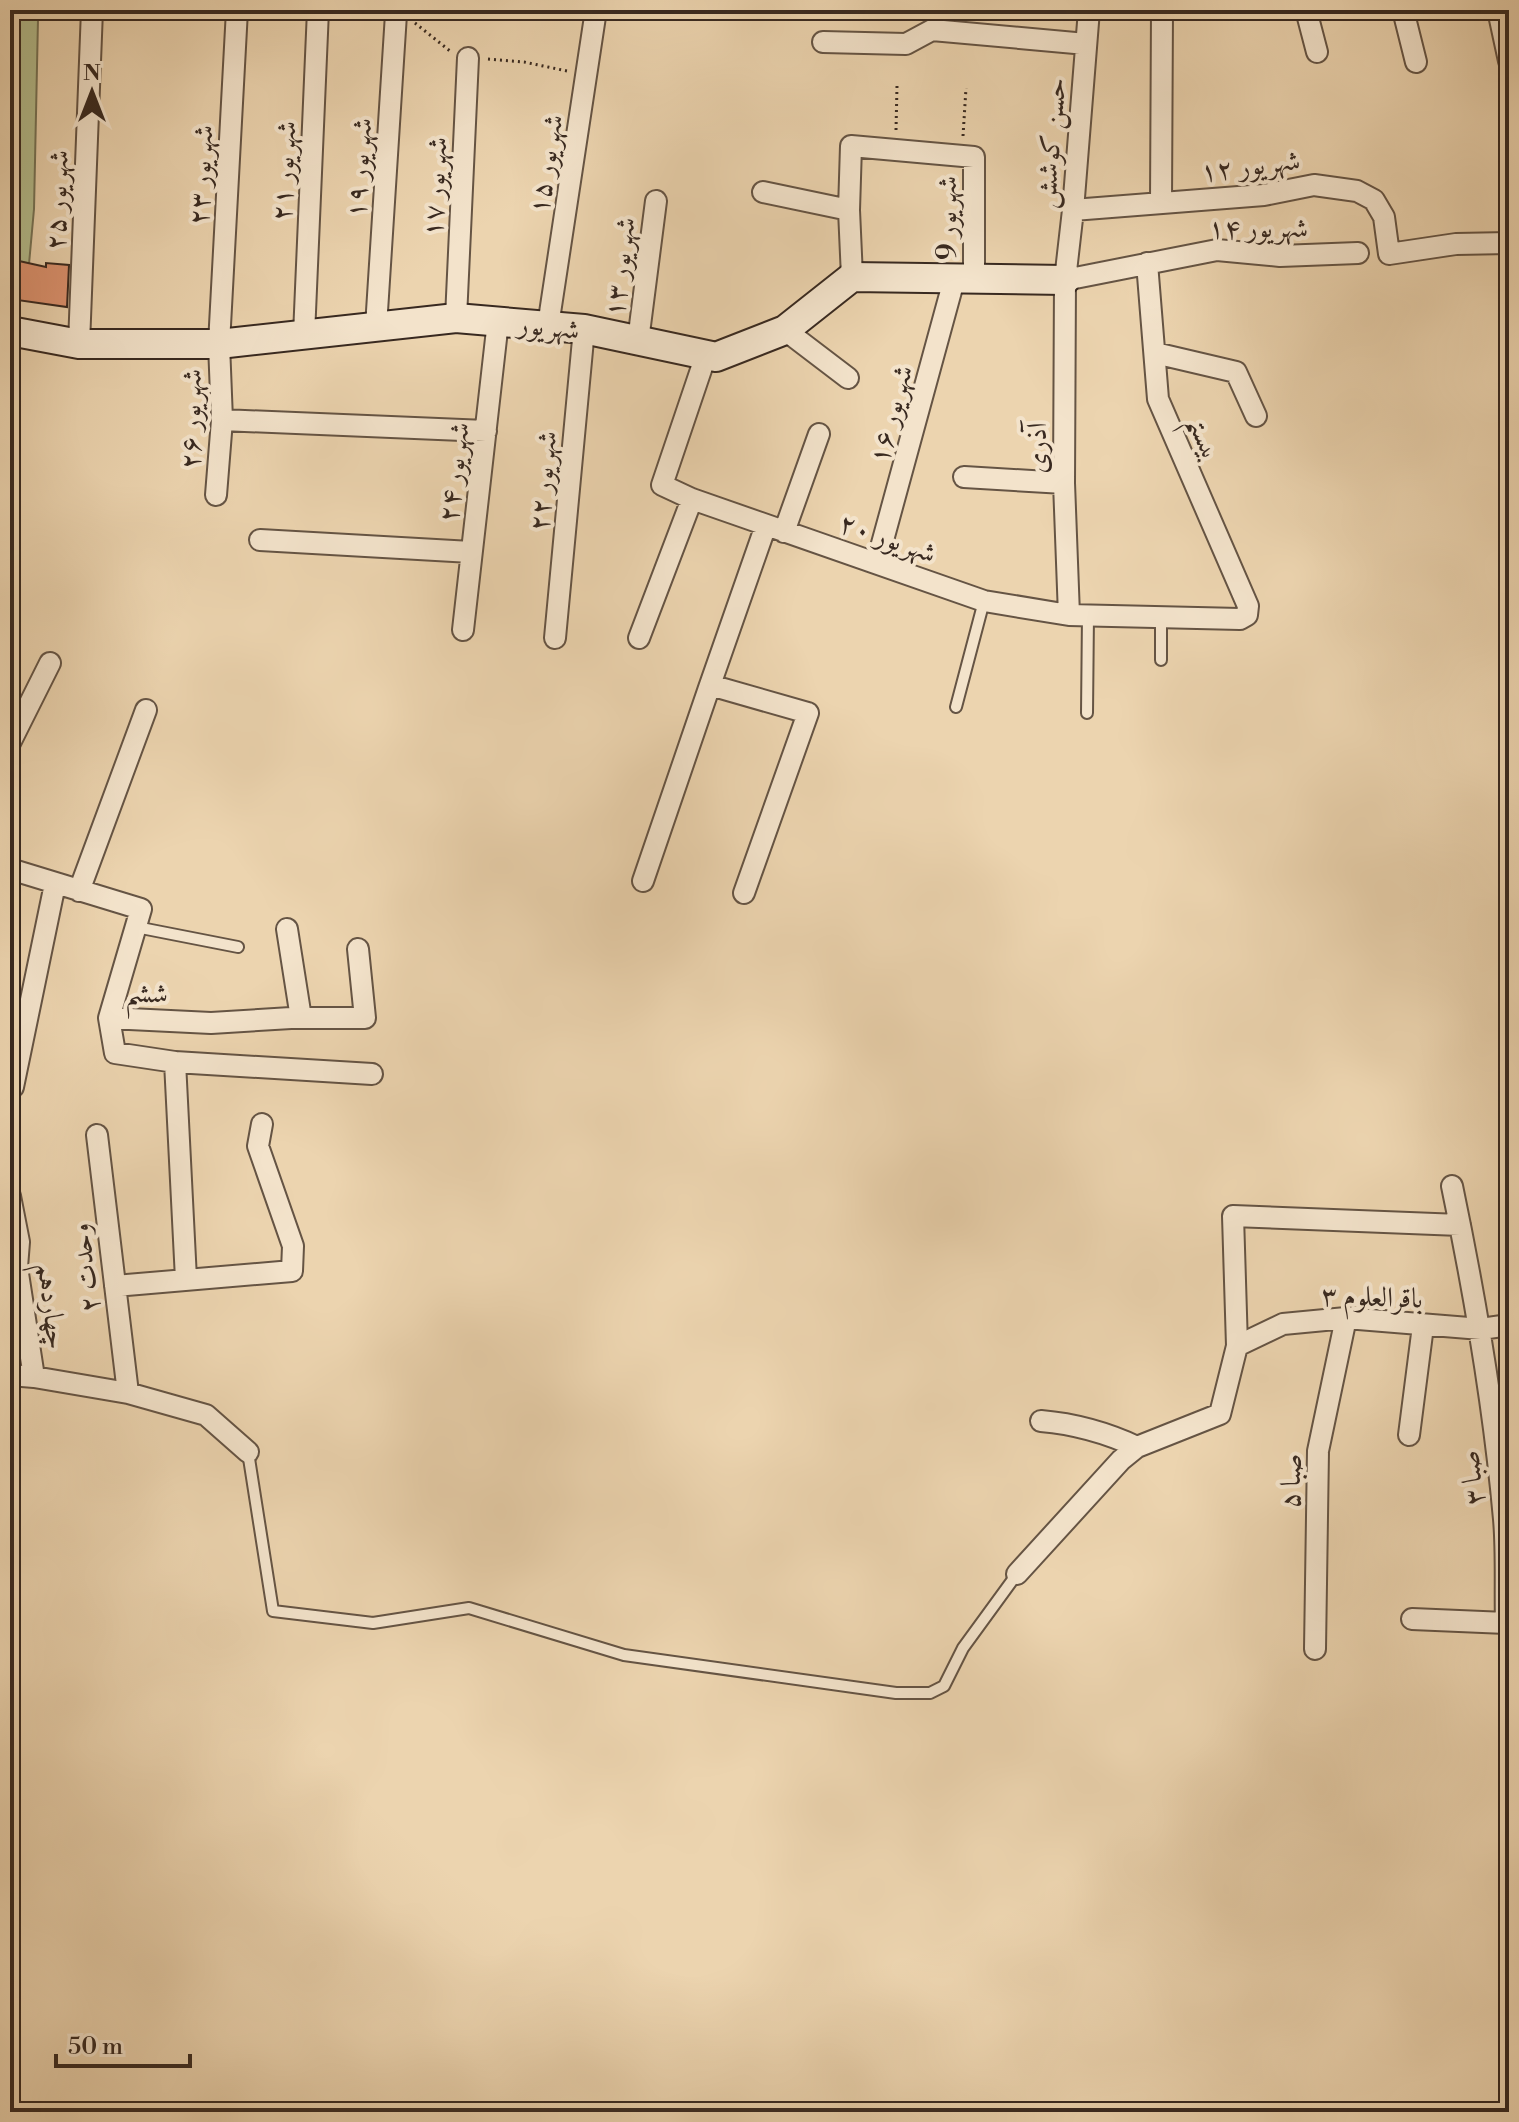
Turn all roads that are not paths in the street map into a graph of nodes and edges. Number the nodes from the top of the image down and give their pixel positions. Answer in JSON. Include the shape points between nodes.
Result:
{"nodes":[{"id":1,"x":92,"y":10,"type":"edge"},
{"id":2,"x":237,"y":10,"type":"edge"},
{"id":3,"x":318,"y":10,"type":"edge"},
{"id":4,"x":596,"y":10,"type":"edge"},
{"id":5,"x":1089,"y":10,"type":"edge"},
{"id":6,"x":1162,"y":10,"type":"edge"},
{"id":7,"x":1306,"y":10,"type":"edge"},
{"id":8,"x":1403,"y":10,"type":"edge"},
{"id":9,"x":1498,"y":10,"type":"edge"},
{"id":10,"x":396,"y":14,"type":"dead end"},
{"id":11,"x":823,"y":42,"type":"dead end"},
{"id":12,"x":1086,"y":44,"type":"junction"},
{"id":13,"x":1317,"y":52,"type":"dead end"},
{"id":14,"x":468,"y":58,"type":"dead end"},
{"id":15,"x":1509,"y":61,"type":"edge"},
{"id":16,"x":1416,"y":62,"type":"dead end"},
{"id":17,"x":763,"y":192,"type":"dead end"},
{"id":18,"x":656,"y":201,"type":"dead end"},
{"id":19,"x":1161,"y":202,"type":"junction"},
{"id":20,"x":849,"y":210,"type":"junction"},
{"id":21,"x":1073,"y":210,"type":"junction"},
{"id":22,"x":1509,"y":243,"type":"edge"},
{"id":23,"x":1358,"y":253,"type":"dead end"},
{"id":24,"x":1147,"y":263,"type":"junction"},
{"id":25,"x":852,"y":277,"type":"junction"},
{"id":26,"x":964,"y":280,"type":"junction"},
{"id":27,"x":1065,"y":280,"type":"junction"},
{"id":28,"x":456,"y":318,"type":"junction"},
{"id":29,"x":498,"y":321,"type":"junction"},
{"id":30,"x":548,"y":326,"type":"junction"},
{"id":31,"x":376,"y":327,"type":"junction"},
{"id":32,"x":584,"y":329,"type":"junction"},
{"id":33,"x":785,"y":330,"type":"junction"},
{"id":34,"x":10,"y":331,"type":"edge"},
{"id":35,"x":304,"y":335,"type":"junction"},
{"id":36,"x":638,"y":341,"type":"junction"},
{"id":37,"x":79,"y":344,"type":"junction"},
{"id":38,"x":219,"y":344,"type":"junction"},
{"id":39,"x":1155,"y":353,"type":"junction"},
{"id":40,"x":706,"y":355,"type":"junction"},
{"id":41,"x":848,"y":378,"type":"dead end"},
{"id":42,"x":1256,"y":416,"type":"dead end"},
{"id":43,"x":222,"y":420,"type":"junction"},
{"id":44,"x":486,"y":431,"type":"junction"},
{"id":45,"x":819,"y":434,"type":"dead end"},
{"id":46,"x":964,"y":477,"type":"dead end"},
{"id":47,"x":1064,"y":483,"type":"junction"},
{"id":48,"x":216,"y":495,"type":"dead end"},
{"id":49,"x":692,"y":499,"type":"junction"},
{"id":50,"x":775,"y":529,"type":"junction"},
{"id":51,"x":260,"y":540,"type":"dead end"},
{"id":52,"x":471,"y":552,"type":"junction"},
{"id":53,"x":877,"y":562,"type":"junction"},
{"id":54,"x":984,"y":601,"type":"junction"},
{"id":55,"x":1078,"y":615,"type":"junction"},
{"id":56,"x":1161,"y":617,"type":"junction"},
{"id":57,"x":1240,"y":619,"type":"joint"},
{"id":58,"x":463,"y":630,"type":"dead end"},
{"id":59,"x":555,"y":638,"type":"dead end"},
{"id":60,"x":639,"y":638,"type":"dead end"},
{"id":61,"x":1161,"y":660,"type":"dead end"},
{"id":62,"x":50,"y":663,"type":"dead end"},
{"id":63,"x":710,"y":685,"type":"junction"},
{"id":64,"x":956,"y":707,"type":"dead end"},
{"id":65,"x":146,"y":710,"type":"dead end"},
{"id":66,"x":1087,"y":713,"type":"dead end"},
{"id":67,"x":10,"y":743,"type":"edge"},
{"id":68,"x":10,"y":869,"type":"edge"},
{"id":69,"x":643,"y":881,"type":"dead end"},
{"id":70,"x":55,"y":884,"type":"junction"},
{"id":71,"x":79,"y":891,"type":"junction"},
{"id":72,"x":744,"y":893,"type":"dead end"},
{"id":73,"x":136,"y":927,"type":"junction"},
{"id":74,"x":287,"y":929,"type":"dead end"},
{"id":75,"x":238,"y":947,"type":"dead end"},
{"id":76,"x":358,"y":949,"type":"dead end"},
{"id":77,"x":109,"y":1018,"type":"junction"},
{"id":78,"x":301,"y":1018,"type":"junction"},
{"id":79,"x":175,"y":1062,"type":"junction"},
{"id":80,"x":372,"y":1074,"type":"dead end"},
{"id":81,"x":13,"y":1087,"type":"dead end"},
{"id":82,"x":262,"y":1124,"type":"dead end"},
{"id":83,"x":97,"y":1135,"type":"dead end"},
{"id":84,"x":1452,"y":1186,"type":"dead end"},
{"id":85,"x":10,"y":1196,"type":"edge"},
{"id":86,"x":1460,"y":1225,"type":"junction"},
{"id":87,"x":186,"y":1279,"type":"junction"},
{"id":88,"x":115,"y":1286,"type":"junction"},
{"id":89,"x":1346,"y":1318,"type":"junction"},
{"id":90,"x":1509,"y":1325,"type":"edge"},
{"id":91,"x":1423,"y":1326,"type":"junction"},
{"id":92,"x":1481,"y":1329,"type":"junction"},
{"id":93,"x":1237,"y":1346,"type":"junction"},
{"id":94,"x":10,"y":1375,"type":"edge"},
{"id":95,"x":34,"y":1377,"type":"junction"},
{"id":96,"x":128,"y":1393,"type":"junction"},
{"id":97,"x":1041,"y":1421,"type":"dead end"},
{"id":98,"x":1409,"y":1435,"type":"dead end"},
{"id":99,"x":1137,"y":1447,"type":"junction"},
{"id":100,"x":248,"y":1452,"type":"joint"},
{"id":101,"x":1506,"y":1522,"type":"edge"},
{"id":102,"x":1017,"y":1574,"type":"joint"},
{"id":103,"x":1507,"y":1606,"type":"edge"},
{"id":104,"x":1412,"y":1619,"type":"dead end"},
{"id":105,"x":1315,"y":1649,"type":"dead end"}],
"edges":[{"from":1,"to":37,"type":"street","name":"شهریور ۲۵"},
{"from":2,"to":38,"type":"street","name":"شهریور ۲۳"},
{"from":3,"to":35,"type":"street","name":"شهریور ۲۱"},
{"from":4,"to":30,"type":"street","name":"شهریور ۱۵"},
{"from":5,"to":12,"type":"street","name":"حسن کوشش"},
{"from":6,"to":19,"type":"street"},
{"from":7,"to":13,"type":"street"},
{"from":8,"to":16,"type":"street"},
{"from":9,"to":15,"type":"street"},
{"from":10,"to":31,"type":"street","name":"شهریور ۱۹"},
{"from":11,"to":12,"type":"street","via":[[906,44],[932,30]]},
{"from":12,"to":21,"type":"street","name":"حسن کوشش"},
{"from":14,"to":28,"type":"street","name":"شهریور ۱۷"},
{"from":17,"to":20,"type":"street"},
{"from":18,"to":36,"type":"street","name":"شهریور ۱۳"},
{"from":19,"to":21,"type":"street","name":"شهریور ۱۲"},
{"from":19,"to":22,"type":"street","name":"شهریور ۱۲","via":[[1264,195],[1314,185],[1357,191],[1374,200],[1384,217],[1389,254]]},
{"from":20,"to":25,"type":"street"},
{"from":20,"to":26,"type":"street","name":"شهریور 9","via":[[851,146],[968,156]]},
{"from":21,"to":27,"type":"street","name":"حسن کوشش"},
{"from":23,"to":24,"type":"street","name":"شهریور ۱۴","via":[[1280,256],[1217,250]]},
{"from":24,"to":27,"type":"street","name":"شهریور ۱۴"},
{"from":24,"to":39,"type":"street","name":"بیستم"},
{"from":25,"to":26,"type":"street"},
{"from":25,"to":33,"type":"street","name":"شهریور"},
{"from":26,"to":27,"type":"street"},
{"from":26,"to":53,"type":"street","name":"شهریور ۱۶"},
{"from":27,"to":47,"type":"street","name":"آذری"},
{"from":28,"to":29,"type":"street","name":"شهریور"},
{"from":28,"to":31,"type":"street","name":"شهریور"},
{"from":29,"to":30,"type":"street","name":"شهریور"},
{"from":29,"to":44,"type":"street","name":"شهریور ۲۴"},
{"from":30,"to":32,"type":"street","name":"شهریور"},
{"from":31,"to":35,"type":"street","name":"شهریور"},
{"from":32,"to":36,"type":"street","name":"شهریور"},
{"from":32,"to":59,"type":"street","name":"شهریور ۲۲"},
{"from":33,"to":40,"type":"street","name":"شهریور","via":[[716,357]]},
{"from":33,"to":41,"type":"street"},
{"from":34,"to":37,"type":"street","name":"شهریور"},
{"from":35,"to":38,"type":"street","name":"شهریور"},
{"from":36,"to":40,"type":"street","name":"شهریور"},
{"from":37,"to":38,"type":"street","name":"شهریور"},
{"from":38,"to":43,"type":"street","name":"شهریور ۲۶"},
{"from":39,"to":42,"type":"street","via":[[1236,372]]},
{"from":39,"to":57,"type":"street","name":"بیستم","via":[[1158,399],[1248,606]]},
{"from":40,"to":49,"type":"street","name":"شهریور ۲۰","via":[[662,485]]},
{"from":43,"to":44,"type":"street"},
{"from":43,"to":48,"type":"street","name":"شهریور ۲۶"},
{"from":44,"to":52,"type":"street","name":"شهریور ۲۴"},
{"from":45,"to":50,"type":"street"},
{"from":46,"to":47,"type":"street"},
{"from":47,"to":55,"type":"street","name":"آذری"},
{"from":49,"to":50,"type":"street","name":"شهریور ۲۰"},
{"from":49,"to":60,"type":"street"},
{"from":50,"to":53,"type":"street","name":"شهریور ۲۰"},
{"from":50,"to":63,"type":"street"},
{"from":51,"to":52,"type":"street"},
{"from":52,"to":58,"type":"street","name":"شهریور ۲۴"},
{"from":53,"to":54,"type":"street","name":"شهریور ۲۰"},
{"from":54,"to":55,"type":"street","name":"شهریور ۲۰"},
{"from":54,"to":64,"type":"lane"},
{"from":55,"to":56,"type":"street","name":"شهریور ۲۰"},
{"from":55,"to":66,"type":"lane"},
{"from":56,"to":57,"type":"street","name":"شهریور ۲۰"},
{"from":56,"to":61,"type":"lane"},
{"from":62,"to":67,"type":"street"},
{"from":63,"to":69,"type":"street"},
{"from":63,"to":72,"type":"street","via":[[808,713]]},
{"from":65,"to":71,"type":"street"},
{"from":68,"to":70,"type":"street"},
{"from":70,"to":71,"type":"street"},
{"from":70,"to":81,"type":"street"},
{"from":71,"to":73,"type":"street","via":[[141,909]]},
{"from":73,"to":75,"type":"lane"},
{"from":73,"to":77,"type":"street","name":"ششم"},
{"from":74,"to":78,"type":"street"},
{"from":76,"to":78,"type":"street","name":"ششم","via":[[365,1018]]},
{"from":77,"to":78,"type":"street","name":"ششم","via":[[211,1023]]},
{"from":77,"to":79,"type":"street","via":[[115,1053]]},
{"from":79,"to":80,"type":"street"},
{"from":79,"to":87,"type":"street"},
{"from":82,"to":87,"type":"street","via":[[258,1146],[293,1246],[292,1271]]},
{"from":83,"to":88,"type":"street","name":"وحدت ۲"},
{"from":84,"to":86,"type":"street","name":"صبا ۳"},
{"from":85,"to":95,"type":"street","name":"چهاردهم"},
{"from":86,"to":92,"type":"street","name":"صبا ۳"},
{"from":86,"to":93,"type":"street","via":[[1233,1216]]},
{"from":87,"to":88,"type":"street"},
{"from":88,"to":96,"type":"street","name":"وحدت ۲"},
{"from":89,"to":91,"type":"street","name":"باقرالعلوم ۳"},
{"from":89,"to":93,"type":"street","name":"باقرالعلوم ۳","via":[[1283,1324]]},
{"from":89,"to":105,"type":"street","name":"صبا ۵","via":[[1318,1451]]},
{"from":90,"to":92,"type":"street","name":"باقرالعلوم ۳"},
{"from":91,"to":92,"type":"street","name":"باقرالعلوم ۳"},
{"from":91,"to":98,"type":"street"},
{"from":92,"to":101,"type":"street","name":"صبا ۳"},
{"from":93,"to":99,"type":"street","via":[[1220,1414]]},
{"from":94,"to":95,"type":"street"},
{"from":95,"to":96,"type":"street"},
{"from":96,"to":100,"type":"street","via":[[206,1415]]},
{"from":97,"to":99,"type":"street","via":[[1072,1423]]},
{"from":99,"to":102,"type":"street"},
{"from":100,"to":102,"type":"lane","via":[[273,1611],[373,1623],[469,1608],[624,1655],[896,1693],[930,1693],[944,1686],[963,1648]]},
{"from":101,"to":103,"type":"street","name":"صبا ۳"},
{"from":103,"to":104,"type":"street","name":"صبا ۳","via":[[1506,1623]]}]}
